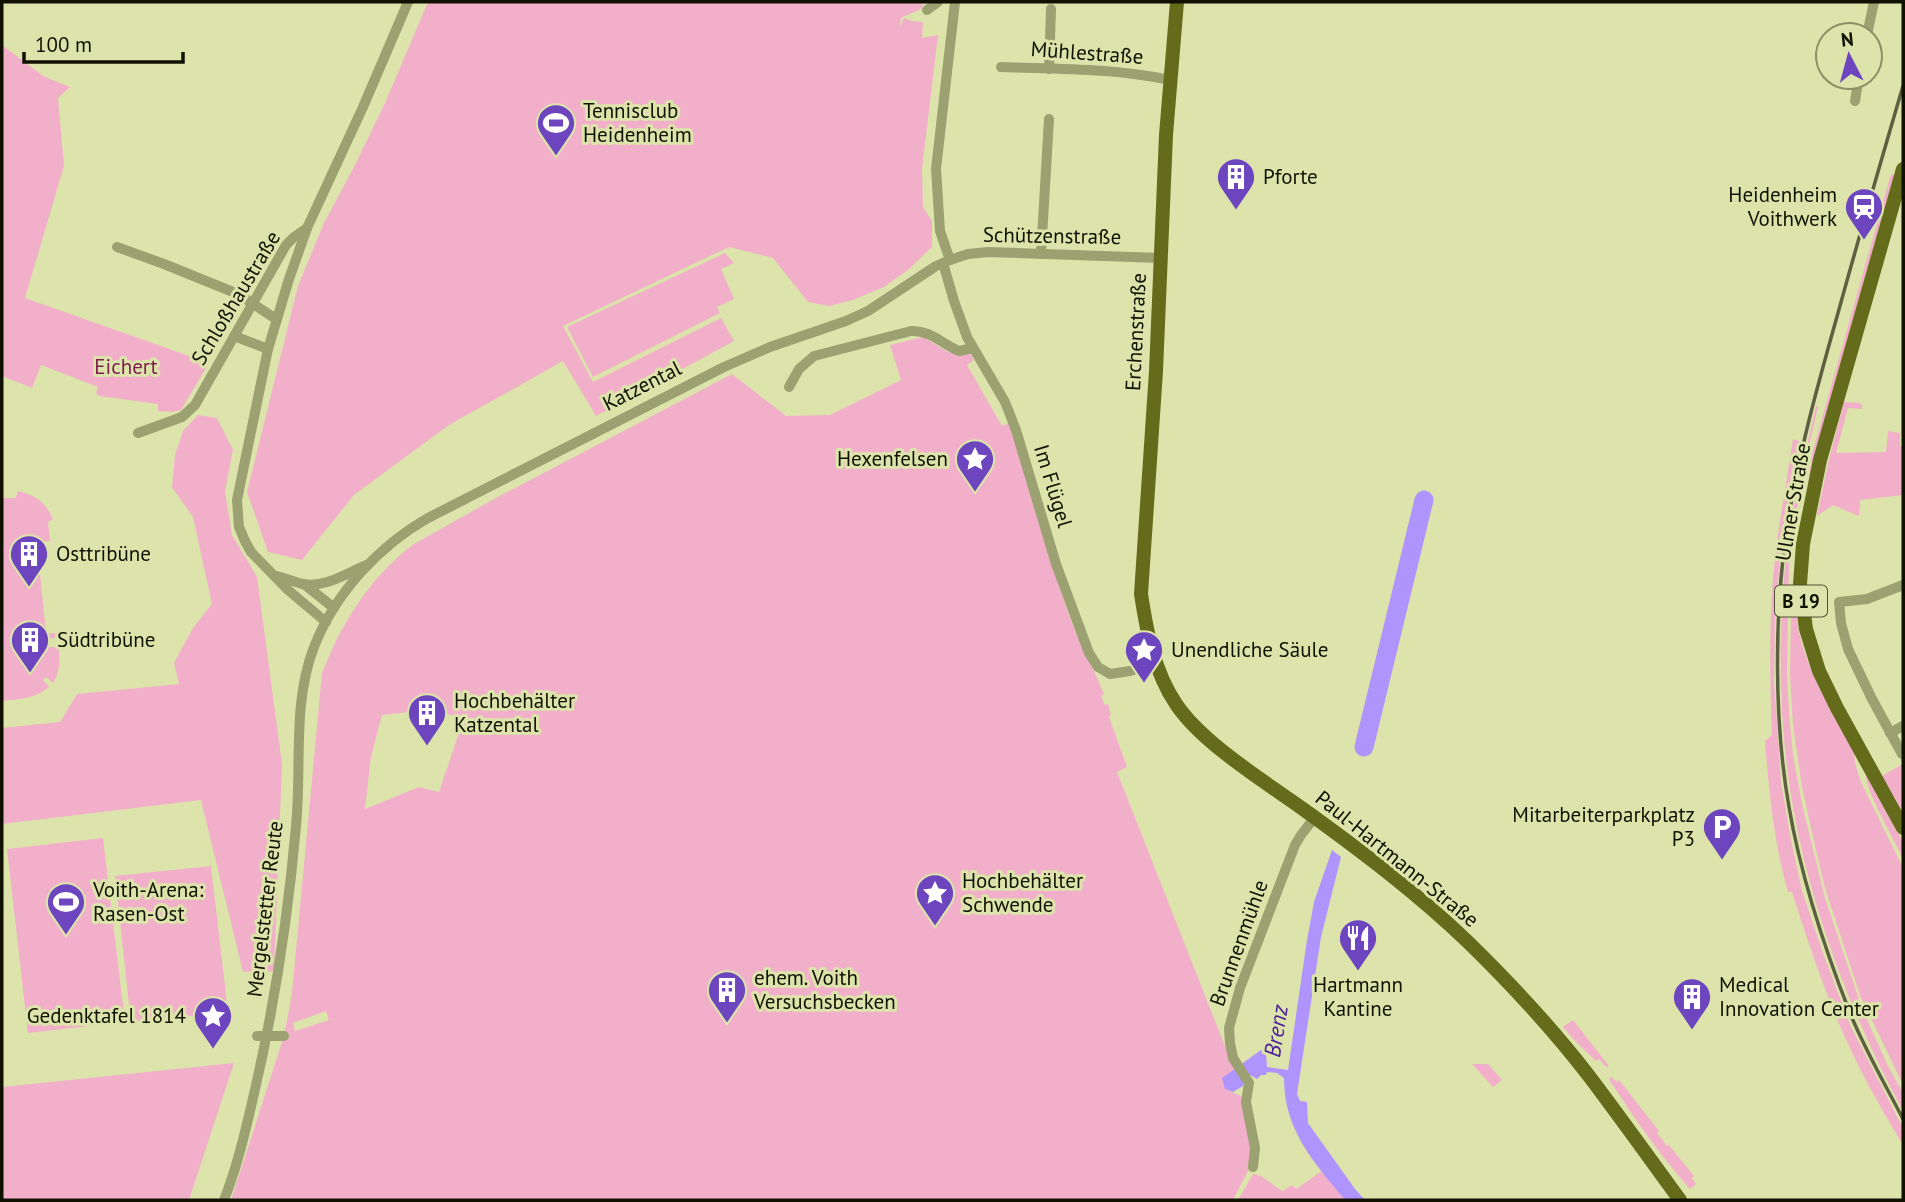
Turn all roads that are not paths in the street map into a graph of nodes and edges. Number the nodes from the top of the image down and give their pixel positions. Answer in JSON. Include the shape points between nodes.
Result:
{"nodes":[{"id":1,"x":408,"y":2,"type":"edge"},
{"id":2,"x":937,"y":2,"type":"edge"},
{"id":3,"x":956,"y":2,"type":"edge"},
{"id":4,"x":1177,"y":2,"type":"edge"},
{"id":5,"x":1874,"y":2,"type":"edge"},
{"id":6,"x":1051,"y":9,"type":"dead end"},
{"id":7,"x":927,"y":10,"type":"dead end"},
{"id":8,"x":1870,"y":21,"type":"edge"},
{"id":9,"x":1000,"y":67,"type":"dead end"},
{"id":10,"x":1049,"y":69,"type":"junction"},
{"id":11,"x":1170,"y":80,"type":"junction"},
{"id":12,"x":1857,"y":91,"type":"edge"},
{"id":13,"x":1855,"y":101,"type":"dead end"},
{"id":14,"x":1049,"y":119,"type":"dead end"},
{"id":15,"x":1903,"y":169,"type":"edge"},
{"id":16,"x":307,"y":228,"type":"junction"},
{"id":17,"x":117,"y":247,"type":"dead end"},
{"id":18,"x":1041,"y":254,"type":"junction"},
{"id":19,"x":1161,"y":258,"type":"junction"},
{"id":20,"x":946,"y":261,"type":"junction"},
{"id":21,"x":252,"y":303,"type":"junction"},
{"id":22,"x":276,"y":319,"type":"junction"},
{"id":23,"x":233,"y":336,"type":"junction"},
{"id":24,"x":973,"y":348,"type":"junction"},
{"id":25,"x":268,"y":349,"type":"junction"},
{"id":26,"x":789,"y":387,"type":"dead end"},
{"id":27,"x":138,"y":433,"type":"dead end"},
{"id":28,"x":369,"y":564,"type":"junction"},
{"id":29,"x":276,"y":576,"type":"junction"},
{"id":30,"x":304,"y":584,"type":"junction"},
{"id":31,"x":1903,"y":585,"type":"edge"},
{"id":32,"x":334,"y":608,"type":"junction"},
{"id":33,"x":326,"y":622,"type":"junction"},
{"id":34,"x":1156,"y":663,"type":"junction"},
{"id":35,"x":1903,"y":726,"type":"edge"},
{"id":36,"x":1890,"y":733,"type":"junction"},
{"id":37,"x":1902,"y":754,"type":"edge"},
{"id":38,"x":1315,"y":817,"type":"junction"},
{"id":39,"x":1903,"y":828,"type":"edge"},
{"id":40,"x":262,"y":1036,"type":"junction"},
{"id":41,"x":284,"y":1036,"type":"dead end"},
{"id":42,"x":1253,"y":1167,"type":"dead end"},
{"id":43,"x":224,"y":1200,"type":"edge"},
{"id":44,"x":1680,"y":1200,"type":"edge"}],
"edges":[{"from":1,"to":16,"type":"street","name":"Schloßhaustraße"},
{"from":2,"to":7,"type":"street"},
{"from":3,"to":20,"type":"street","name":"Im Flügel","via":[[936,169]]},
{"from":4,"to":11,"type":"main road","name":"Erchenstraße"},
{"from":5,"to":8,"type":"street"},
{"from":6,"to":10,"type":"street"},
{"from":9,"to":10,"type":"street","name":"Mühlestraße"},
{"from":10,"to":11,"type":"street","name":"Mühlestraße"},
{"from":11,"to":19,"type":"main road","name":"Erchenstraße"},
{"from":12,"to":13,"type":"street"},
{"from":14,"to":18,"type":"street"},
{"from":15,"to":39,"type":"main road","name":"Ulmer Straße","number":"B 19","via":[[1820,460],[1800,584],[1806,629],[1819,671]]},
{"from":16,"to":21,"type":"street","name":"Schloßhaustraße","via":[[288,242]]},
{"from":16,"to":22,"type":"street"},
{"from":17,"to":21,"type":"street"},
{"from":18,"to":19,"type":"street","name":"Schützenstraße"},
{"from":18,"to":20,"type":"street","name":"Schützenstraße","via":[[988,252]]},
{"from":19,"to":34,"type":"main road","name":"Erchenstraße","via":[[1141,594]]},
{"from":20,"to":24,"type":"street","name":"Im Flügel","via":[[959,317]]},
{"from":20,"to":28,"type":"street","name":"Katzental","via":[[867,312],[724,367],[428,518]]},
{"from":21,"to":22,"type":"street"},
{"from":21,"to":23,"type":"street","name":"Schloßhaustraße"},
{"from":22,"to":25,"type":"street"},
{"from":23,"to":25,"type":"street"},
{"from":23,"to":27,"type":"street","name":"Schloßhaustraße","via":[[191,409],[182,417]]},
{"from":24,"to":26,"type":"street","via":[[959,351],[932,334],[911,331],[814,356],[799,369]]},
{"from":24,"to":34,"type":"street","name":"Im Flügel","via":[[1016,429],[1056,564],[1093,661],[1110,674]]},
{"from":25,"to":29,"type":"street","via":[[237,508],[245,541]]},
{"from":28,"to":30,"type":"street","name":"Katzental","via":[[328,582]]},
{"from":28,"to":32,"type":"street","name":"Katzental"},
{"from":29,"to":30,"type":"street","name":"Katzental"},
{"from":29,"to":33,"type":"street"},
{"from":30,"to":32,"type":"street","name":"Katzental"},
{"from":31,"to":36,"type":"street","via":[[1867,599],[1839,602],[1848,649]]},
{"from":32,"to":33,"type":"street","name":"Katzental"},
{"from":33,"to":40,"type":"street","name":"Mergelstetter Reute","via":[[309,660],[300,701],[297,824],[287,913]]},
{"from":34,"to":38,"type":"main road","name":"Paul-Hartmann-Straße","via":[[1190,722]]},
{"from":35,"to":36,"type":"street"},
{"from":36,"to":37,"type":"street"},
{"from":38,"to":42,"type":"street","name":"Brunnenmühle","via":[[1296,845],[1231,1020],[1231,1051],[1249,1083]]},
{"from":38,"to":44,"type":"main road","name":"Paul-Hartmann-Straße","via":[[1447,922],[1532,1008]]},
{"from":40,"to":41,"type":"street"},
{"from":40,"to":43,"type":"street","name":"Mergelstetter Reute","via":[[235,1173]]}]}
